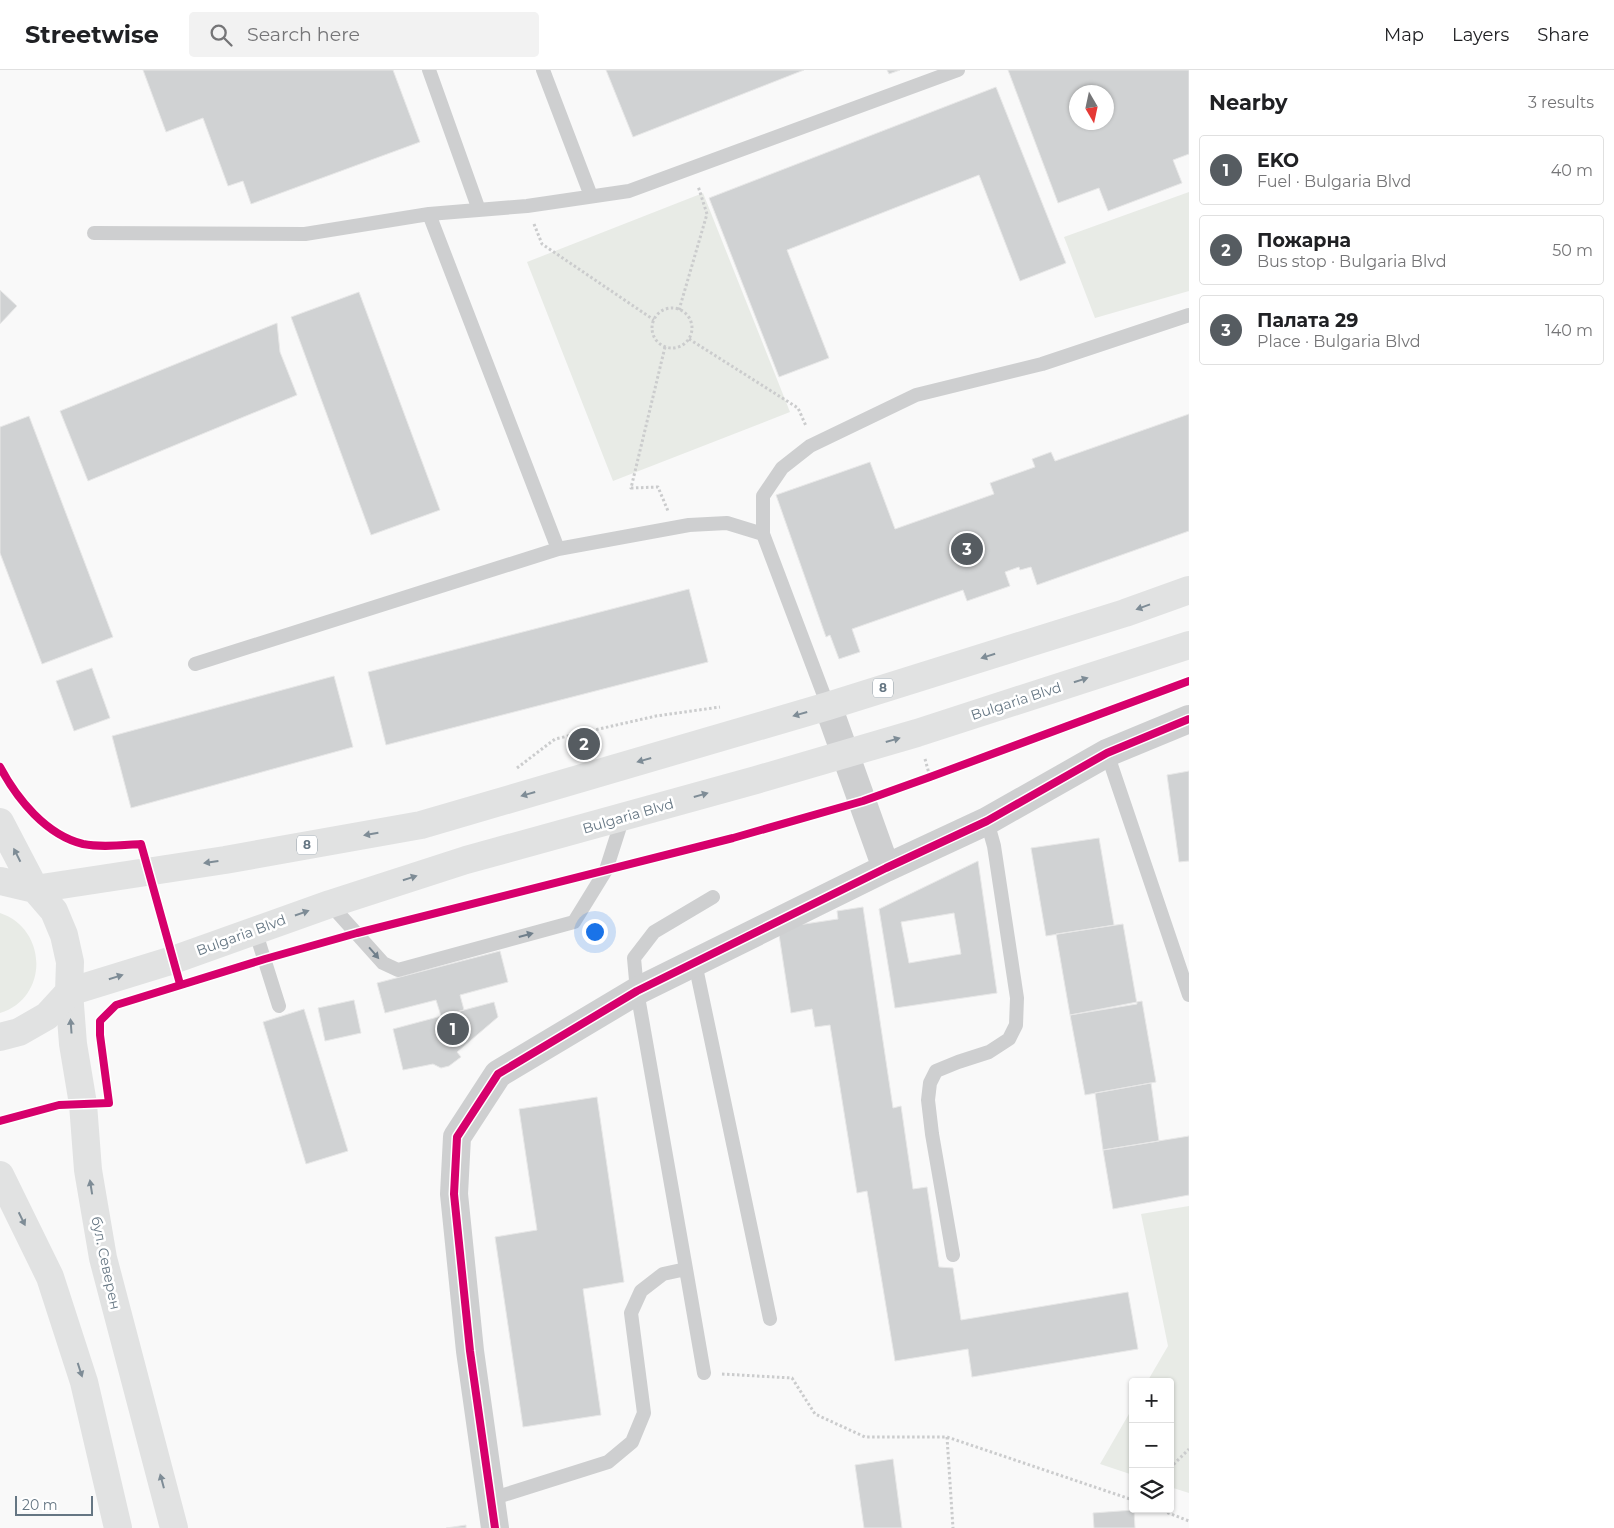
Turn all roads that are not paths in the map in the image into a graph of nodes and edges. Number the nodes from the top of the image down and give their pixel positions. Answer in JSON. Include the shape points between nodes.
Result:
{"nodes":[{"id":1,"x":428,"y":70,"type":"edge"},
{"id":2,"x":543,"y":70,"type":"edge"},
{"id":3,"x":958,"y":70,"type":"edge"},
{"id":4,"x":591,"y":196,"type":"junction"},
{"id":5,"x":480,"y":210,"type":"junction"},
{"id":6,"x":430,"y":214,"type":"junction"},
{"id":7,"x":94,"y":233,"type":"dead end"},
{"id":8,"x":1189,"y":315,"type":"edge"},
{"id":9,"x":764,"y":534,"type":"junction"},
{"id":10,"x":558,"y":549,"type":"junction"},
{"id":11,"x":1189,"y":590,"type":"edge"},
{"id":12,"x":1189,"y":645,"type":"edge"},
{"id":13,"x":195,"y":664,"type":"dead end"},
{"id":14,"x":828,"y":706,"type":"junction"},
{"id":15,"x":1189,"y":719,"type":"edge"},
{"id":16,"x":846,"y":753,"type":"junction"},
{"id":17,"x":1107,"y":753,"type":"junction"},
{"id":18,"x":623,"y":817,"type":"junction"},
{"id":19,"x":987,"y":821,"type":"junction"},
{"id":20,"x":0,"y":822,"type":"edge"},
{"id":21,"x":886,"y":868,"type":"junction"},
{"id":22,"x":0,"y":881,"type":"edge"},
{"id":23,"x":35,"y":889,"type":"junction"},
{"id":24,"x":713,"y":897,"type":"dead end"},
{"id":25,"x":330,"y":904,"type":"junction"},
{"id":26,"x":255,"y":930,"type":"junction"},
{"id":27,"x":695,"y":963,"type":"junction"},
{"id":28,"x":637,"y":991,"type":"junction"},
{"id":29,"x":69,"y":992,"type":"junction"},
{"id":30,"x":1189,"y":995,"type":"edge"},
{"id":31,"x":279,"y":1006,"type":"dead end"},
{"id":32,"x":0,"y":1037,"type":"edge"},
{"id":33,"x":0,"y":1175,"type":"edge"},
{"id":34,"x":953,"y":1255,"type":"dead end"},
{"id":35,"x":686,"y":1269,"type":"junction"},
{"id":36,"x":770,"y":1320,"type":"dead end"},
{"id":37,"x":704,"y":1373,"type":"road end"},
{"id":38,"x":491,"y":1499,"type":"junction"},
{"id":39,"x":118,"y":1528,"type":"edge"},
{"id":40,"x":174,"y":1528,"type":"edge"},
{"id":41,"x":495,"y":1528,"type":"edge"}],
"edges":[{"from":1,"to":5,"type":"lane"},
{"from":2,"to":4,"type":"lane"},
{"from":3,"to":4,"type":"lane","via":[[628,190]]},
{"from":4,"to":5,"type":"lane"},
{"from":5,"to":6,"type":"lane"},
{"from":6,"to":7,"type":"lane","via":[[305,234]]},
{"from":6,"to":10,"type":"lane"},
{"from":8,"to":9,"type":"lane","via":[[1042,364],[916,395],[814,444],[782,468],[763,496]]},
{"from":9,"to":10,"type":"lane","via":[[727,523],[676,528]]},
{"from":9,"to":14,"type":"lane"},
{"from":10,"to":13,"type":"lane"},
{"from":11,"to":14,"type":"main road","number":"8","one_way":true,"via":[[1125,614]]},
{"from":16,"to":12,"type":"main road","name":"Bulgaria Blvd","one_way":true},
{"from":14,"to":16,"type":"street"},
{"from":14,"to":23,"type":"main road","number":"8","one_way":true,"via":[[422,824],[225,860]]},
{"from":15,"to":17,"type":"street"},
{"from":18,"to":16,"type":"main road","name":"Bulgaria Blvd","one_way":true},
{"from":16,"to":21,"type":"street"},
{"from":17,"to":19,"type":"street"},
{"from":17,"to":30,"type":"lane"},
{"from":25,"to":18,"type":"main road","name":"Bulgaria Blvd","one_way":true,"via":[[466,860]]},
{"from":25,"to":18,"type":"lane","one_way":true,"via":[[383,963],[398,970],[574,922],[606,870]]},
{"from":19,"to":21,"type":"street"},
{"from":19,"to":34,"type":"lane","via":[[994,846],[1017,998],[1016,1025],[1009,1040],[989,1052],[936,1071],[930,1083],[928,1100]]},
{"from":23,"to":20,"type":"main road","one_way":true},
{"from":21,"to":27,"type":"street"},
{"from":22,"to":23,"type":"main road"},
{"from":23,"to":29,"type":"main road","name":"бул. Северен","via":[[54,910],[64,935],[70,962]]},
{"from":24,"to":28,"type":"lane","via":[[654,932],[634,958]]},
{"from":26,"to":25,"type":"main road","name":"Bulgaria Blvd","one_way":true},
{"from":29,"to":26,"type":"main road","name":"Bulgaria Blvd","one_way":true,"via":[[173,960]]},
{"from":26,"to":31,"type":"lane"},
{"from":27,"to":28,"type":"street"},
{"from":27,"to":36,"type":"lane"},
{"from":28,"to":35,"type":"lane"},
{"from":28,"to":38,"type":"street","via":[[498,1074],[457,1137],[454,1194],[470,1350]]},
{"from":29,"to":32,"type":"main road","via":[[47,1016],[19,1032]]},
{"from":40,"to":29,"type":"main road","name":"бул. Северен","one_way":true,"via":[[103,1258],[88,1170]]},
{"from":33,"to":39,"type":"main road","one_way":true,"via":[[50,1277],[84,1382]]},
{"from":35,"to":37,"type":"lane"},
{"from":35,"to":38,"type":"lane","via":[[664,1274],[641,1290],[631,1312],[644,1413],[632,1442],[608,1462]]},
{"from":38,"to":41,"type":"street"}]}
